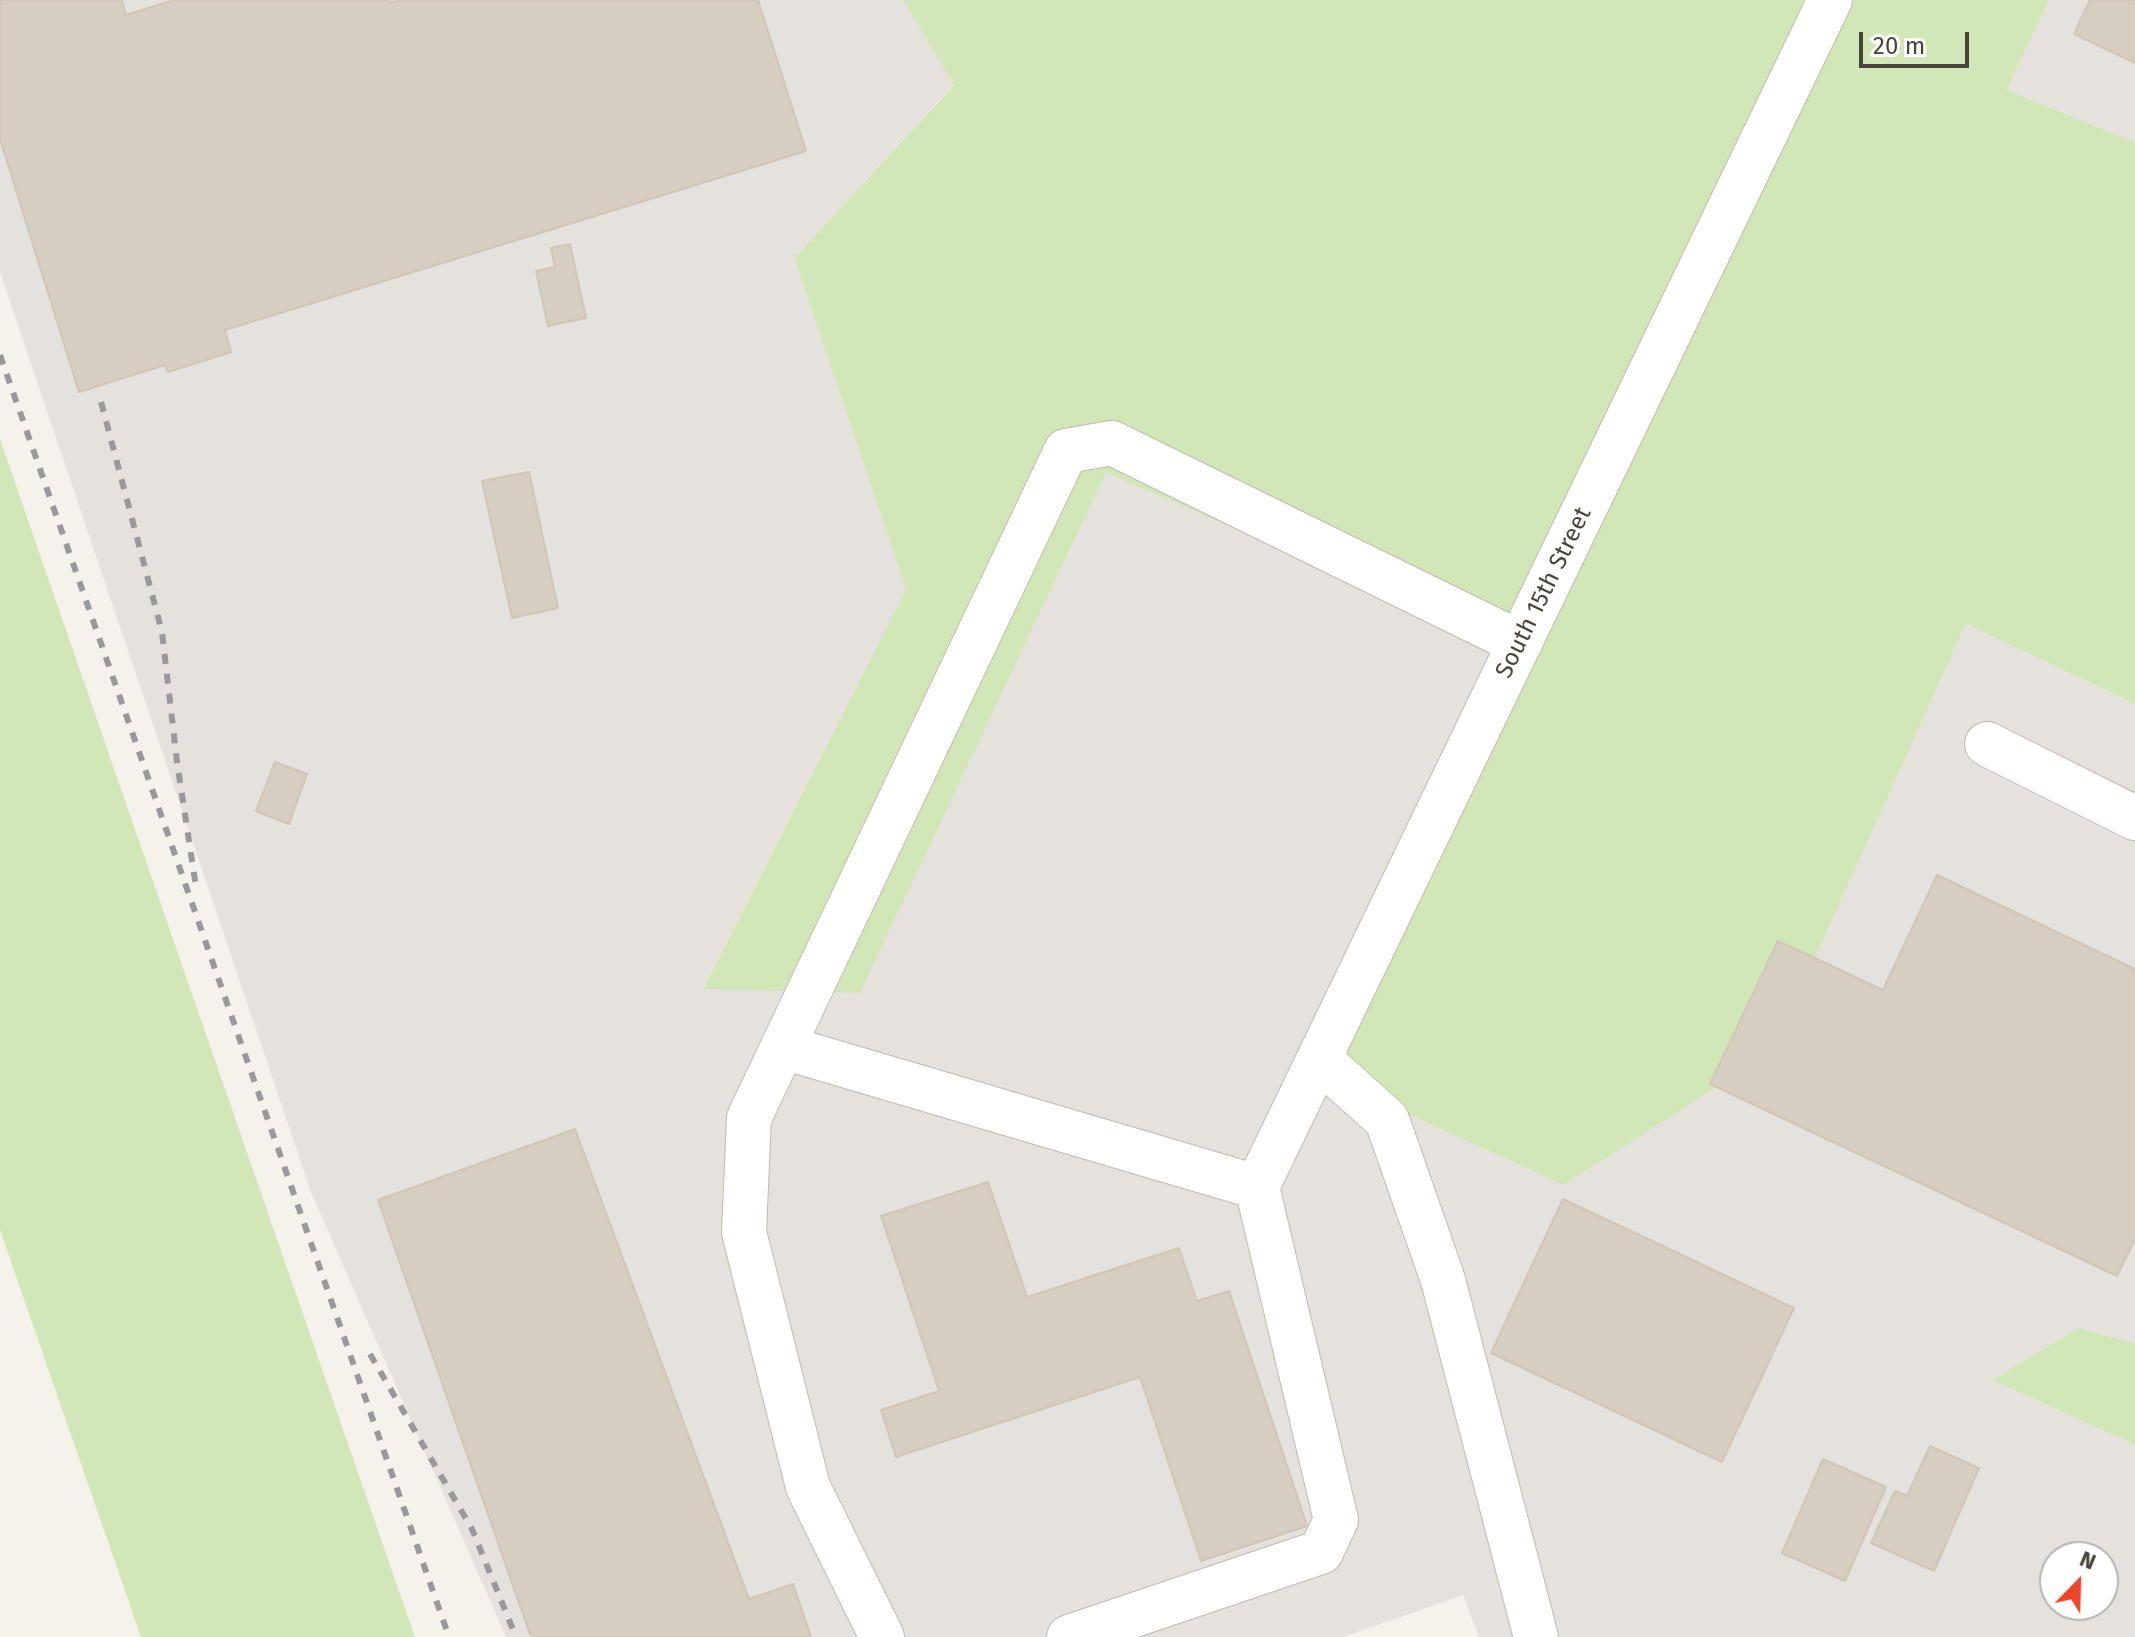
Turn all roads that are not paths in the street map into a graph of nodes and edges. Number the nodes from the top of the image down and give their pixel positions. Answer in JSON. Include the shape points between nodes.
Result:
{"nodes":[{"id":1,"x":1830,"y":0,"type":"edge"},
{"id":2,"x":1520,"y":643,"type":"junction"},
{"id":3,"x":1987,"y":744,"type":"dead end"},
{"id":4,"x":2135,"y":818,"type":"edge"},
{"id":5,"x":783,"y":1047,"type":"junction"},
{"id":6,"x":1319,"y":1059,"type":"junction"},
{"id":7,"x":1257,"y":1187,"type":"junction"},
{"id":8,"x":882,"y":1637,"type":"edge"},
{"id":9,"x":1069,"y":1637,"type":"edge"},
{"id":10,"x":1536,"y":1637,"type":"edge"}],
"edges":[{"from":1,"to":2,"type":"street","name":"South 15th Street"},
{"from":2,"to":5,"type":"street","via":[[1112,443],[1066,451]]},
{"from":2,"to":6,"type":"street","name":"South 15th Street"},
{"from":3,"to":4,"type":"street"},
{"from":5,"to":7,"type":"street"},
{"from":5,"to":8,"type":"street","via":[[749,1118],[744,1232],[808,1487]]},
{"from":6,"to":7,"type":"street","name":"South 15th Street"},
{"from":6,"to":10,"type":"street","via":[[1387,1120],[1443,1280]]},
{"from":7,"to":9,"type":"street","via":[[1336,1520],[1321,1552]]}]}
